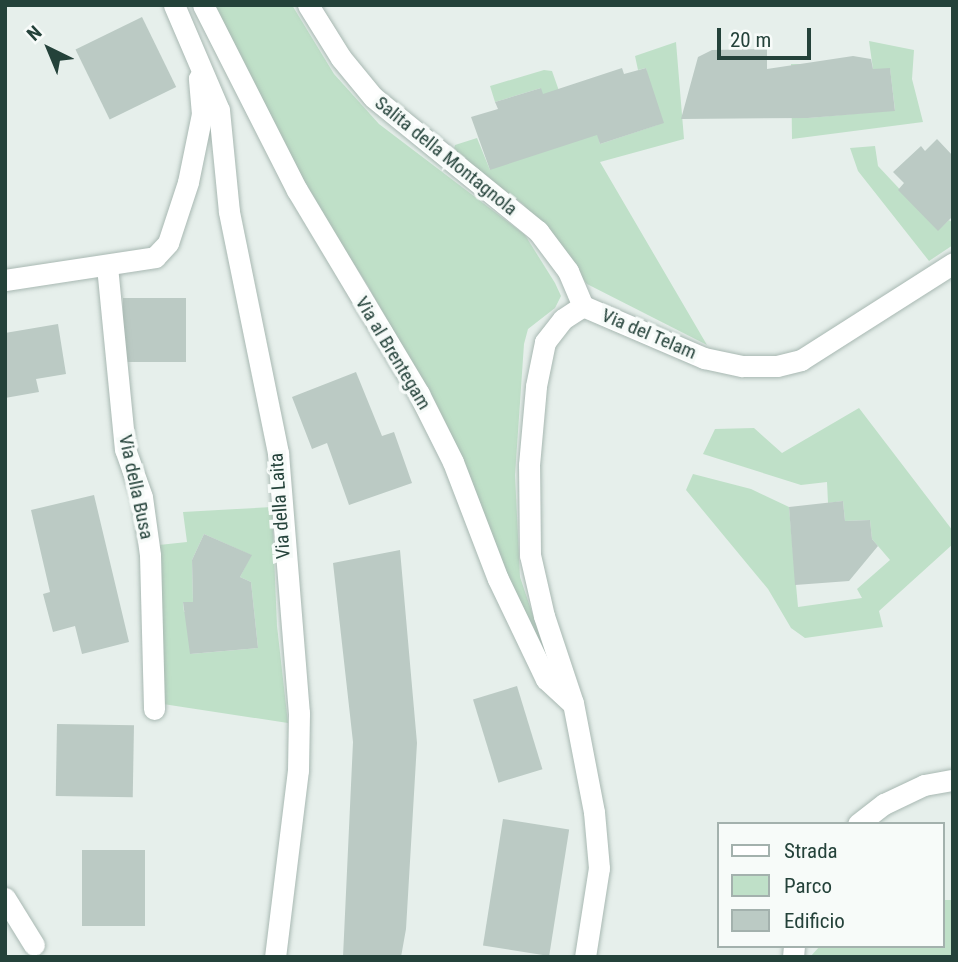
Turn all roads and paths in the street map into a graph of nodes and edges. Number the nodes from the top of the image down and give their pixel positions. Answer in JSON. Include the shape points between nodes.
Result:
{"nodes":[{"id":1,"x":174,"y":5,"type":"edge"},
{"id":2,"x":203,"y":5,"type":"edge"},
{"id":3,"x":309,"y":5,"type":"edge"},
{"id":4,"x":197,"y":62,"type":"junction"},
{"id":5,"x":953,"y":264,"type":"edge"},
{"id":6,"x":107,"y":267,"type":"junction"},
{"id":7,"x":5,"y":280,"type":"edge"},
{"id":8,"x":583,"y":306,"type":"junction"},
{"id":9,"x":573,"y":703,"type":"junction"},
{"id":10,"x":154,"y":709,"type":"dead end"},
{"id":11,"x":953,"y":780,"type":"edge"},
{"id":12,"x":861,"y":822,"type":"edge"},
{"id":13,"x":5,"y":898,"type":"edge"},
{"id":14,"x":34,"y":945,"type":"dead end"},
{"id":15,"x":275,"y":957,"type":"edge"},
{"id":16,"x":585,"y":957,"type":"edge"}],
"edges":[{"from":1,"to":4,"type":"street"},
{"from":2,"to":9,"type":"street","name":"Via al Brentegam","via":[[297,190],[419,394],[546,679]]},
{"from":3,"to":8,"type":"street","name":"Salita della Montagnola","via":[[341,58],[373,97],[538,231],[568,271]]},
{"from":4,"to":6,"type":"street","via":[[202,114],[168,243],[155,257]]},
{"from":4,"to":15,"type":"street","name":"Via della Laita","via":[[219,110],[229,212],[278,453],[299,713],[298,770]]},
{"from":5,"to":8,"type":"street","name":"Via del Telam","via":[[801,360],[776,366],[742,366],[704,358]]},
{"from":6,"to":7,"type":"street"},
{"from":6,"to":10,"type":"street","name":"Via della Busa","via":[[125,449],[142,498],[150,555]]},
{"from":8,"to":9,"type":"street","name":"Via del Telam","via":[[563,319],[545,342],[529,465],[530,555],[544,616]]},
{"from":9,"to":16,"type":"street","via":[[599,868]]},
{"from":11,"to":12,"type":"street","via":[[924,785],[884,804]]},
{"from":13,"to":14,"type":"street"}]}
